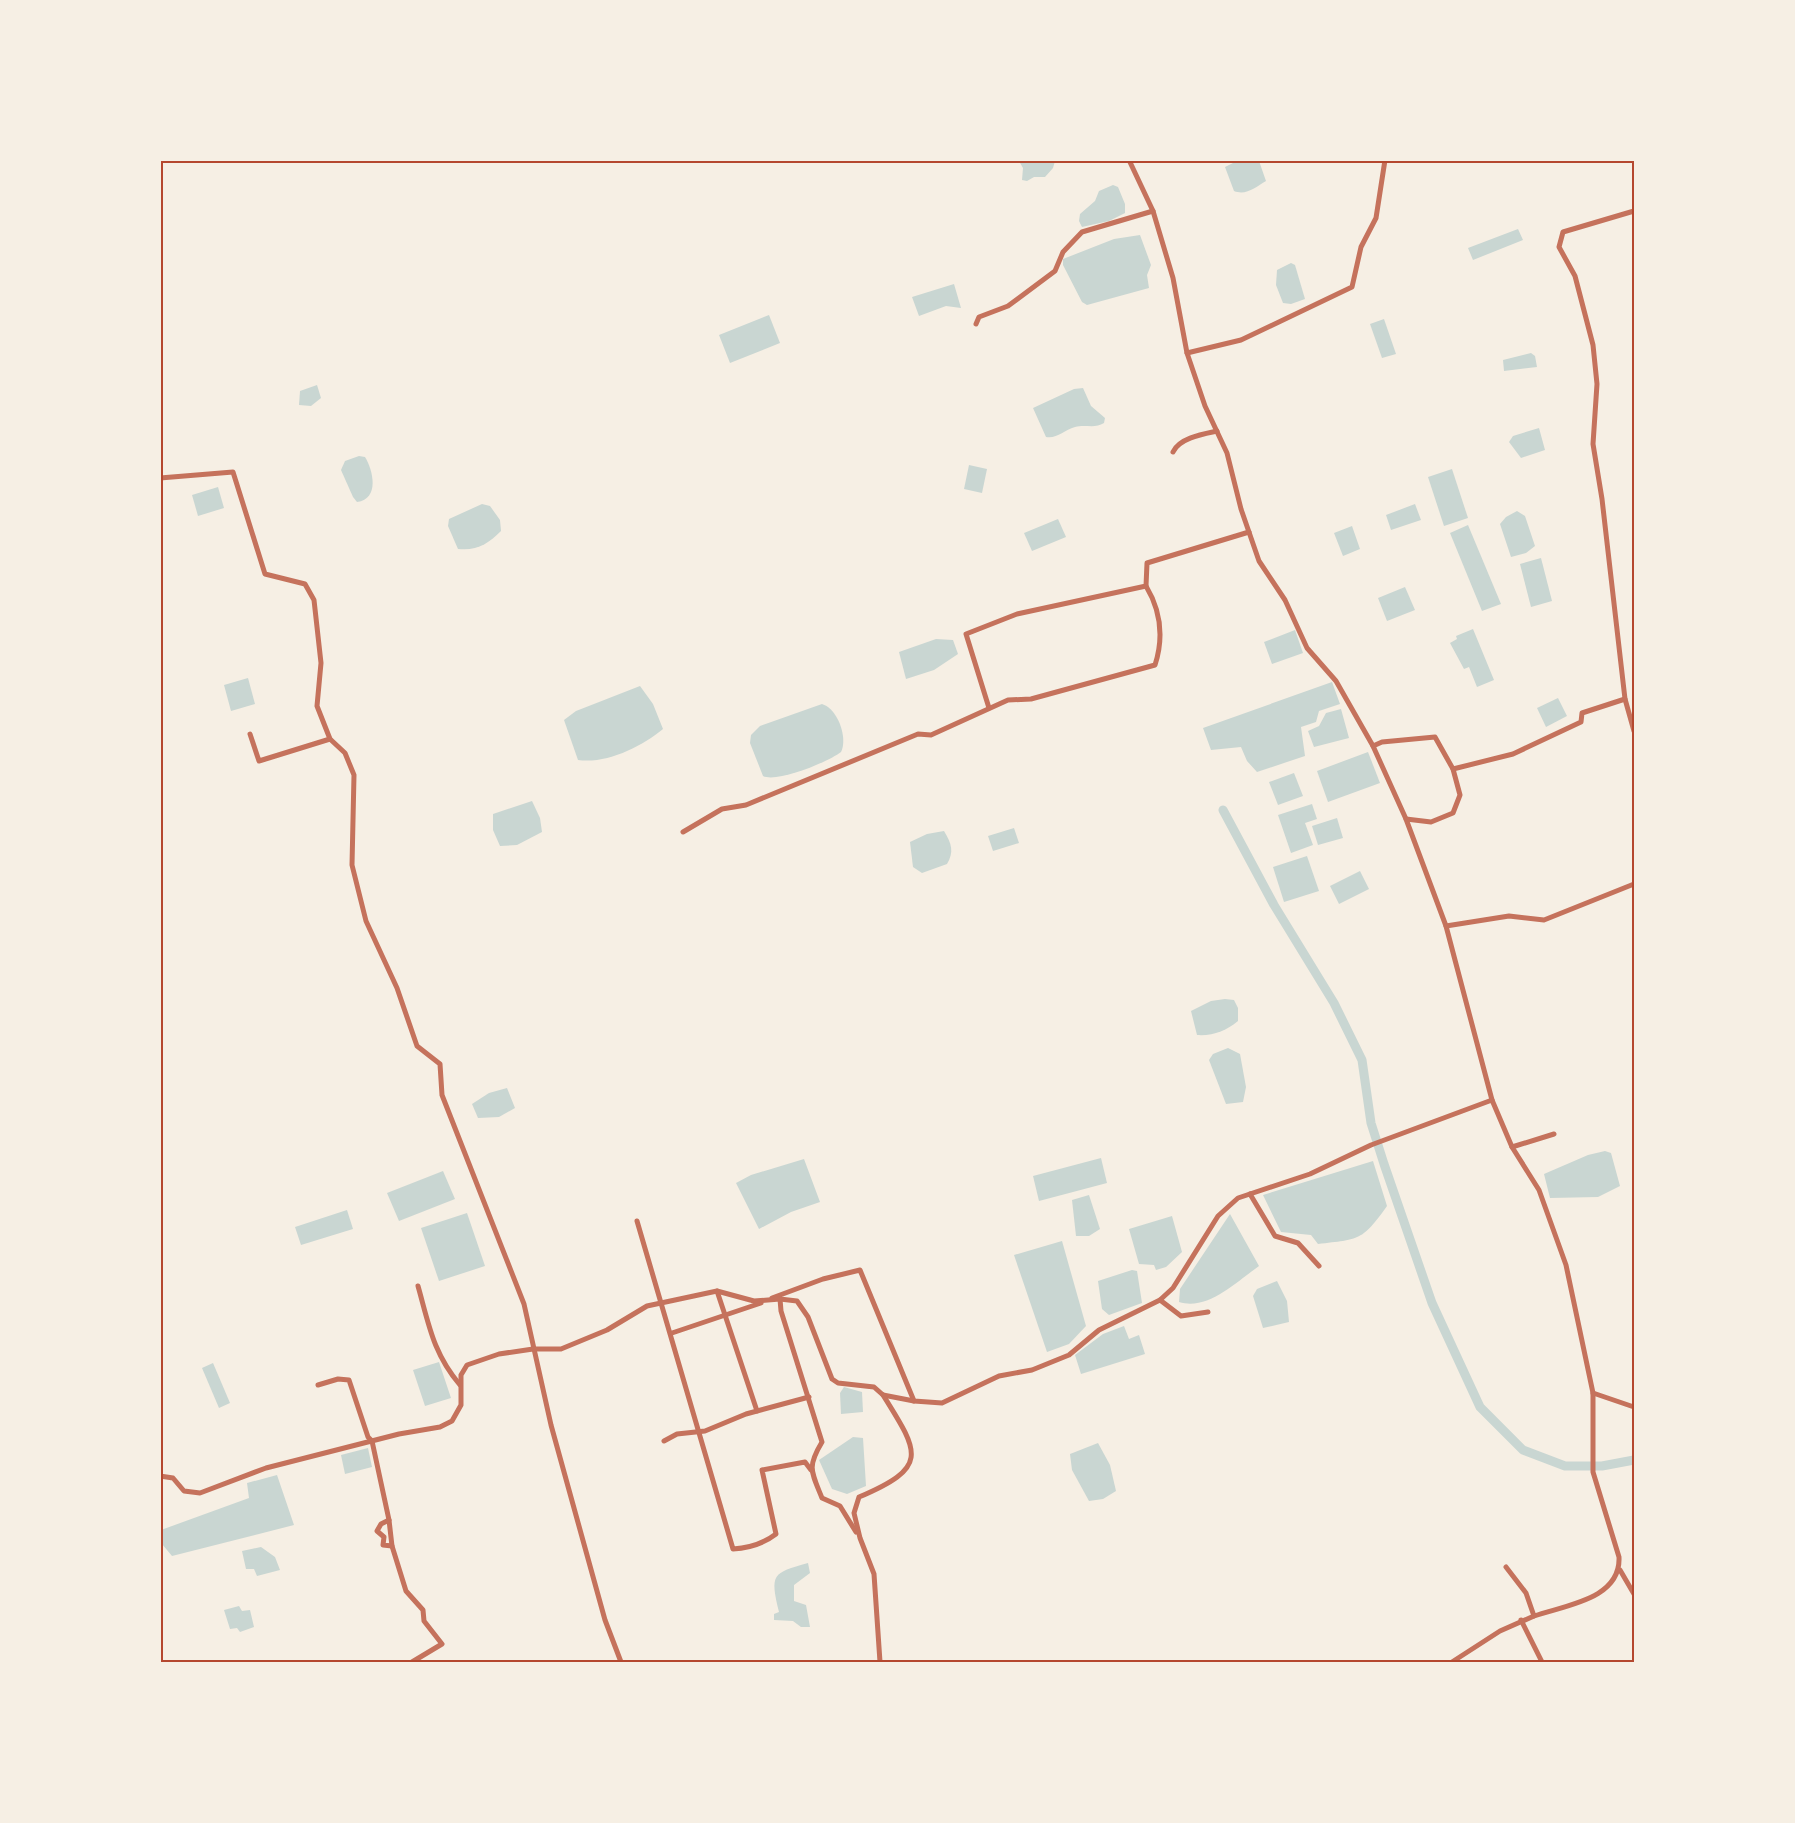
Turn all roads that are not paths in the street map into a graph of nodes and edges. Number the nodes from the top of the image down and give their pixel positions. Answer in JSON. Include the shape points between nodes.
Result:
{"nodes":[{"id":1,"x":1129,"y":160,"type":"edge"},
{"id":2,"x":1385,"y":160,"type":"edge"},
{"id":3,"x":1153,"y":211,"type":"junction"},
{"id":4,"x":1635,"y":211,"type":"edge"},
{"id":5,"x":976,"y":324,"type":"dead end"},
{"id":6,"x":1187,"y":353,"type":"junction"},
{"id":7,"x":1217,"y":431,"type":"junction"},
{"id":8,"x":1173,"y":452,"type":"dead end"},
{"id":9,"x":160,"y":478,"type":"edge"},
{"id":10,"x":1249,"y":532,"type":"junction"},
{"id":11,"x":1146,"y":586,"type":"junction"},
{"id":12,"x":1625,"y":699,"type":"junction"},
{"id":13,"x":989,"y":708,"type":"junction"},
{"id":14,"x":1635,"y":731,"type":"edge"},
{"id":15,"x":250,"y":734,"type":"dead end"},
{"id":16,"x":330,"y":738,"type":"junction"},
{"id":17,"x":1373,"y":746,"type":"junction"},
{"id":18,"x":1453,"y":769,"type":"junction"},
{"id":19,"x":1406,"y":819,"type":"junction"},
{"id":20,"x":683,"y":832,"type":"dead end"},
{"id":21,"x":1635,"y":884,"type":"edge"},
{"id":22,"x":1446,"y":926,"type":"junction"},
{"id":23,"x":1492,"y":1100,"type":"junction"},
{"id":24,"x":1554,"y":1134,"type":"dead end"},
{"id":25,"x":1512,"y":1147,"type":"junction"},
{"id":26,"x":1251,"y":1194,"type":"junction"},
{"id":27,"x":638,"y":1221,"type":"dead end"},
{"id":28,"x":1319,"y":1266,"type":"dead end"},
{"id":29,"x":418,"y":1286,"type":"dead end"},
{"id":30,"x":717,"y":1291,"type":"junction"},
{"id":31,"x":780,"y":1299,"type":"junction"},
{"id":32,"x":768,"y":1300,"type":"junction"},
{"id":33,"x":1160,"y":1300,"type":"junction"},
{"id":34,"x":663,"y":1303,"type":"junction"},
{"id":35,"x":1208,"y":1312,"type":"dead end"},
{"id":36,"x":726,"y":1317,"type":"junction"},
{"id":37,"x":672,"y":1333,"type":"junction"},
{"id":38,"x":534,"y":1349,"type":"junction"},
{"id":39,"x":318,"y":1385,"type":"dead end"},
{"id":40,"x":460,"y":1385,"type":"junction"},
{"id":41,"x":1593,"y":1393,"type":"junction"},
{"id":42,"x":883,"y":1395,"type":"junction"},
{"id":43,"x":809,"y":1397,"type":"junction"},
{"id":44,"x":914,"y":1401,"type":"junction"},
{"id":45,"x":1635,"y":1407,"type":"edge"},
{"id":46,"x":757,"y":1411,"type":"junction"},
{"id":47,"x":699,"y":1432,"type":"junction"},
{"id":48,"x":372,"y":1441,"type":"junction"},
{"id":49,"x":664,"y":1441,"type":"dead end"},
{"id":50,"x":811,"y":1470,"type":"junction"},
{"id":51,"x":160,"y":1476,"type":"edge"},
{"id":52,"x":389,"y":1520,"type":"junction"},
{"id":53,"x":860,"y":1538,"type":"junction"},
{"id":54,"x":392,"y":1546,"type":"junction"},
{"id":55,"x":1506,"y":1567,"type":"dead end"},
{"id":56,"x":1620,"y":1569,"type":"junction"},
{"id":57,"x":1635,"y":1594,"type":"edge"},
{"id":58,"x":1534,"y":1616,"type":"junction"},
{"id":59,"x":1521,"y":1620,"type":"junction"},
{"id":60,"x":412,"y":1662,"type":"edge"},
{"id":61,"x":621,"y":1662,"type":"edge"},
{"id":62,"x":880,"y":1662,"type":"edge"},
{"id":63,"x":1452,"y":1662,"type":"edge"},
{"id":64,"x":1542,"y":1662,"type":"edge"}],
"edges":[{"from":1,"to":3,"type":"street"},
{"from":2,"to":6,"type":"street","via":[[1376,218],[1361,247],[1352,287],[1241,340]]},
{"from":3,"to":5,"type":"street","via":[[1082,231],[1063,252],[1055,271],[1008,306],[979,317]]},
{"from":3,"to":6,"type":"street","via":[[1173,279]]},
{"from":4,"to":12,"type":"street","via":[[1563,232],[1559,247],[1575,276],[1593,345],[1598,384],[1593,444]]},
{"from":6,"to":7,"type":"street"},
{"from":7,"to":8,"type":"street","via":[[1196,436]]},
{"from":7,"to":10,"type":"street"},
{"from":9,"to":16,"type":"street","via":[[233,472],[265,574],[305,584],[314,600],[321,663],[317,706]]},
{"from":10,"to":11,"type":"street","via":[[1147,563]]},
{"from":10,"to":17,"type":"street","via":[[1259,561],[1285,600],[1307,648],[1336,681]]},
{"from":11,"to":13,"type":"street","via":[[1157,604],[1161,646],[1155,665]]},
{"from":11,"to":13,"type":"street","via":[[1017,614],[966,634]]},
{"from":12,"to":14,"type":"street"},
{"from":12,"to":18,"type":"street","via":[[1582,713],[1581,722],[1513,754]]},
{"from":13,"to":20,"type":"street","via":[[931,735],[918,734],[746,805],[722,809]]},
{"from":15,"to":16,"type":"street","via":[[259,761]]},
{"from":16,"to":38,"type":"street","via":[[345,753],[354,775],[352,865],[366,921],[397,988],[417,1046],[440,1064],[442,1095],[518,1284]]},
{"from":17,"to":18,"type":"street","via":[[1435,737]]},
{"from":17,"to":19,"type":"street"},
{"from":18,"to":19,"type":"street","via":[[1460,795],[1453,813],[1431,822]]},
{"from":19,"to":22,"type":"street"},
{"from":21,"to":22,"type":"street","via":[[1544,920],[1509,916]]},
{"from":22,"to":23,"type":"street"},
{"from":23,"to":25,"type":"street"},
{"from":23,"to":26,"type":"street"},
{"from":24,"to":25,"type":"street"},
{"from":25,"to":41,"type":"street","via":[[1539,1190],[1566,1265]]},
{"from":26,"to":28,"type":"street","via":[[1275,1236],[1299,1243]]},
{"from":26,"to":33,"type":"street","via":[[1238,1198],[1218,1216],[1173,1288]]},
{"from":27,"to":34,"type":"street"},
{"from":29,"to":40,"type":"street","via":[[437,1352]]},
{"from":30,"to":32,"type":"street","via":[[754,1302]]},
{"from":30,"to":34,"type":"street"},
{"from":30,"to":36,"type":"street"},
{"from":31,"to":32,"type":"street"},
{"from":31,"to":42,"type":"street","via":[[797,1301],[808,1317],[832,1379],[874,1387]]},
{"from":31,"to":43,"type":"street"},
{"from":32,"to":36,"type":"street"},
{"from":32,"to":44,"type":"street","via":[[860,1270]]},
{"from":33,"to":35,"type":"street","via":[[1181,1316]]},
{"from":33,"to":44,"type":"street","via":[[1099,1330],[1069,1355],[1032,1370],[999,1376],[942,1403]]},
{"from":34,"to":37,"type":"street"},
{"from":34,"to":38,"type":"street","via":[[647,1306],[607,1330],[561,1349]]},
{"from":36,"to":37,"type":"street"},
{"from":36,"to":46,"type":"street"},
{"from":37,"to":47,"type":"street"},
{"from":38,"to":40,"type":"street","via":[[499,1354],[467,1365]]},
{"from":38,"to":61,"type":"street","via":[[550,1425]]},
{"from":39,"to":48,"type":"street","via":[[349,1380]]},
{"from":40,"to":48,"type":"street","via":[[461,1406],[452,1421],[425,1431]]},
{"from":41,"to":45,"type":"street"},
{"from":41,"to":56,"type":"street","via":[[1593,1472]]},
{"from":42,"to":44,"type":"street"},
{"from":42,"to":53,"type":"street","via":[[911,1442],[911,1463],[902,1476],[859,1497],[854,1513]]},
{"from":43,"to":46,"type":"street"},
{"from":43,"to":50,"type":"street","via":[[822,1442]]},
{"from":46,"to":47,"type":"street"},
{"from":47,"to":49,"type":"street","via":[[677,1434]]},
{"from":47,"to":50,"type":"street","via":[[733,1549],[747,1549],[776,1534],[762,1470],[805,1462]]},
{"from":48,"to":51,"type":"street","via":[[266,1468],[200,1493],[184,1491],[173,1478]]},
{"from":48,"to":52,"type":"street"},
{"from":50,"to":53,"type":"street","via":[[822,1498],[840,1506]]},
{"from":52,"to":54,"type":"street"},
{"from":52,"to":54,"type":"street","via":[[377,1531],[384,1537],[383,1545]]},
{"from":53,"to":62,"type":"street","via":[[874,1574]]},
{"from":54,"to":60,"type":"street","via":[[406,1591],[423,1610],[424,1620],[441,1644]]},
{"from":55,"to":58,"type":"street","via":[[1526,1593]]},
{"from":56,"to":57,"type":"street"},
{"from":56,"to":58,"type":"street","via":[[1610,1587]]},
{"from":58,"to":59,"type":"street"},
{"from":59,"to":63,"type":"street"},
{"from":59,"to":64,"type":"street"}]}
